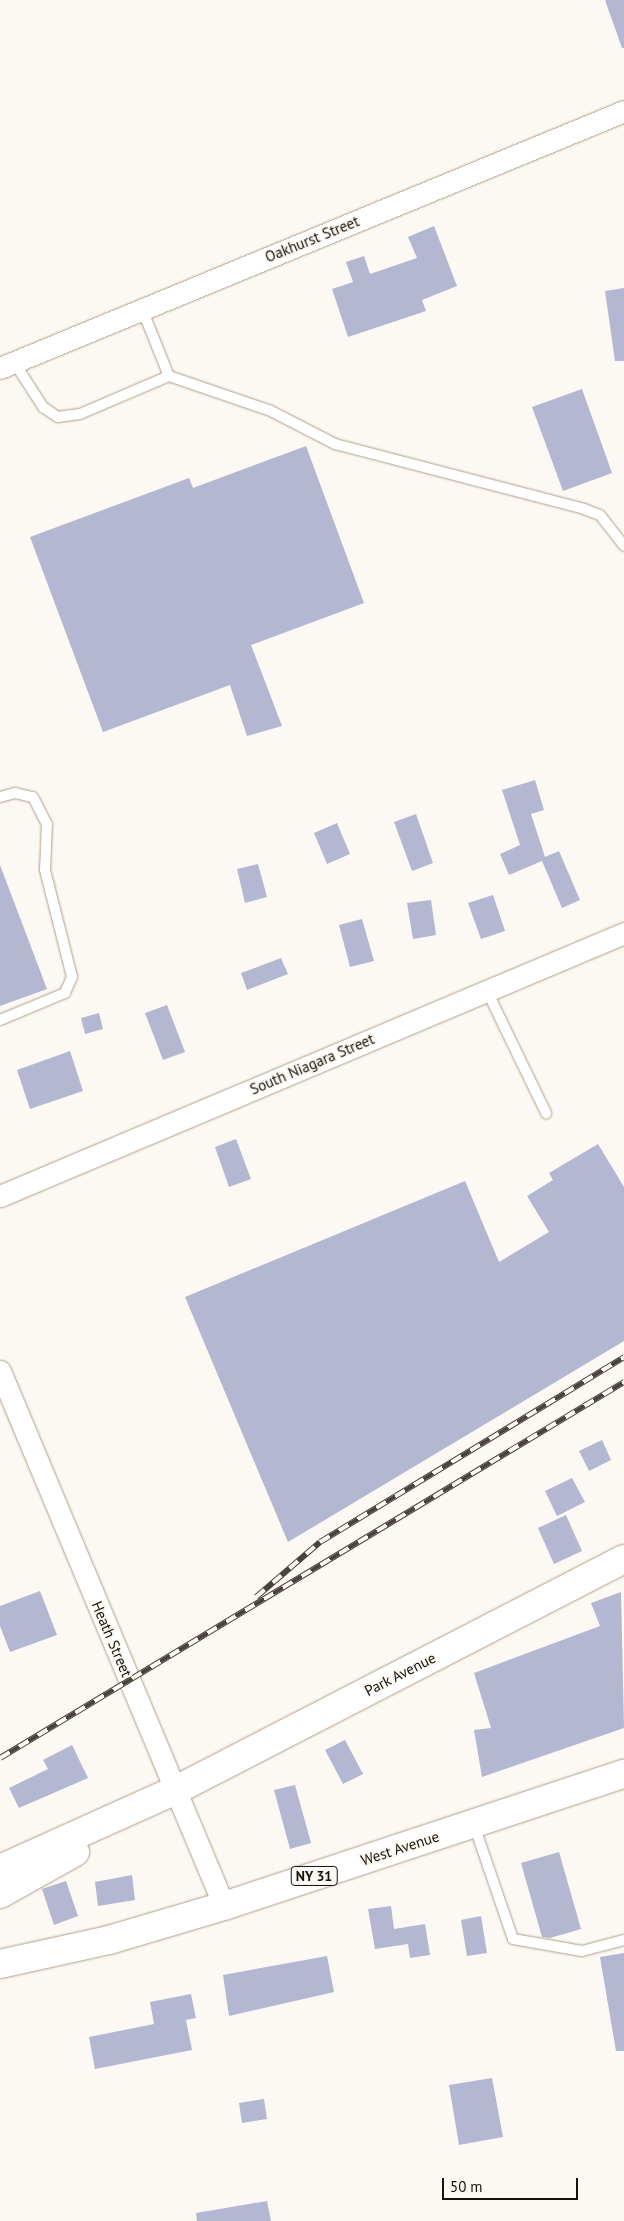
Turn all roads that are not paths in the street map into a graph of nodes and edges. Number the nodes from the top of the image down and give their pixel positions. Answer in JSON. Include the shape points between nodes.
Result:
{"nodes":[{"id":1,"x":624,"y":111,"type":"edge"},
{"id":2,"x":142,"y":309,"type":"junction"},
{"id":3,"x":7,"y":365,"type":"edge"},
{"id":4,"x":169,"y":376,"type":"junction"},
{"id":5,"x":624,"y":546,"type":"edge"},
{"id":6,"x":0,"y":797,"type":"edge"},
{"id":7,"x":624,"y":933,"type":"edge"},
{"id":8,"x":486,"y":991,"type":"junction"},
{"id":9,"x":0,"y":1020,"type":"edge"},
{"id":10,"x":546,"y":1113,"type":"dead end"},
{"id":11,"x":0,"y":1196,"type":"edge"},
{"id":12,"x":0,"y":1371,"type":"edge"},
{"id":13,"x":623,"y":1561,"type":"edge"},
{"id":14,"x":624,"y":1774,"type":"edge"},
{"id":15,"x":176,"y":1790,"type":"junction"},
{"id":16,"x":474,"y":1824,"type":"junction"},
{"id":17,"x":0,"y":1869,"type":"edge"},
{"id":18,"x":0,"y":1894,"type":"edge"},
{"id":19,"x":224,"y":1906,"type":"junction"},
{"id":20,"x":624,"y":1940,"type":"edge"},
{"id":21,"x":0,"y":1964,"type":"edge"}],
"edges":[{"from":1,"to":2,"type":"street","name":"Oakhurst Street"},
{"from":2,"to":3,"type":"street","name":"Oakhurst Street"},
{"from":2,"to":4,"type":"lane"},
{"from":3,"to":4,"type":"lane","via":[[43,407],[58,417],[80,414]]},
{"from":4,"to":5,"type":"lane","via":[[271,411],[335,444],[584,509],[600,516]]},
{"from":6,"to":9,"type":"lane","via":[[16,793],[33,797],[47,824],[44,870],[72,977],[65,993]]},
{"from":7,"to":8,"type":"street","name":"South Niagara Street"},
{"from":8,"to":10,"type":"lane"},
{"from":8,"to":11,"type":"street","name":"South Niagara Street"},
{"from":12,"to":15,"type":"street","name":"Heath Street"},
{"from":13,"to":15,"type":"main road","name":"Park Avenue"},
{"from":14,"to":16,"type":"main road","name":"West Avenue","number":"NY 31"},
{"from":15,"to":17,"type":"main road","name":"Park Avenue"},
{"from":15,"to":18,"type":"main road","name":"Park Avenue"},
{"from":15,"to":19,"type":"street","name":"Heath Street"},
{"from":16,"to":19,"type":"main road","name":"West Avenue","number":"NY 31"},
{"from":16,"to":20,"type":"lane","via":[[513,1939],[582,1951]]},
{"from":19,"to":21,"type":"main road","name":"West Avenue","number":"NY 31","via":[[109,1940]]}]}
